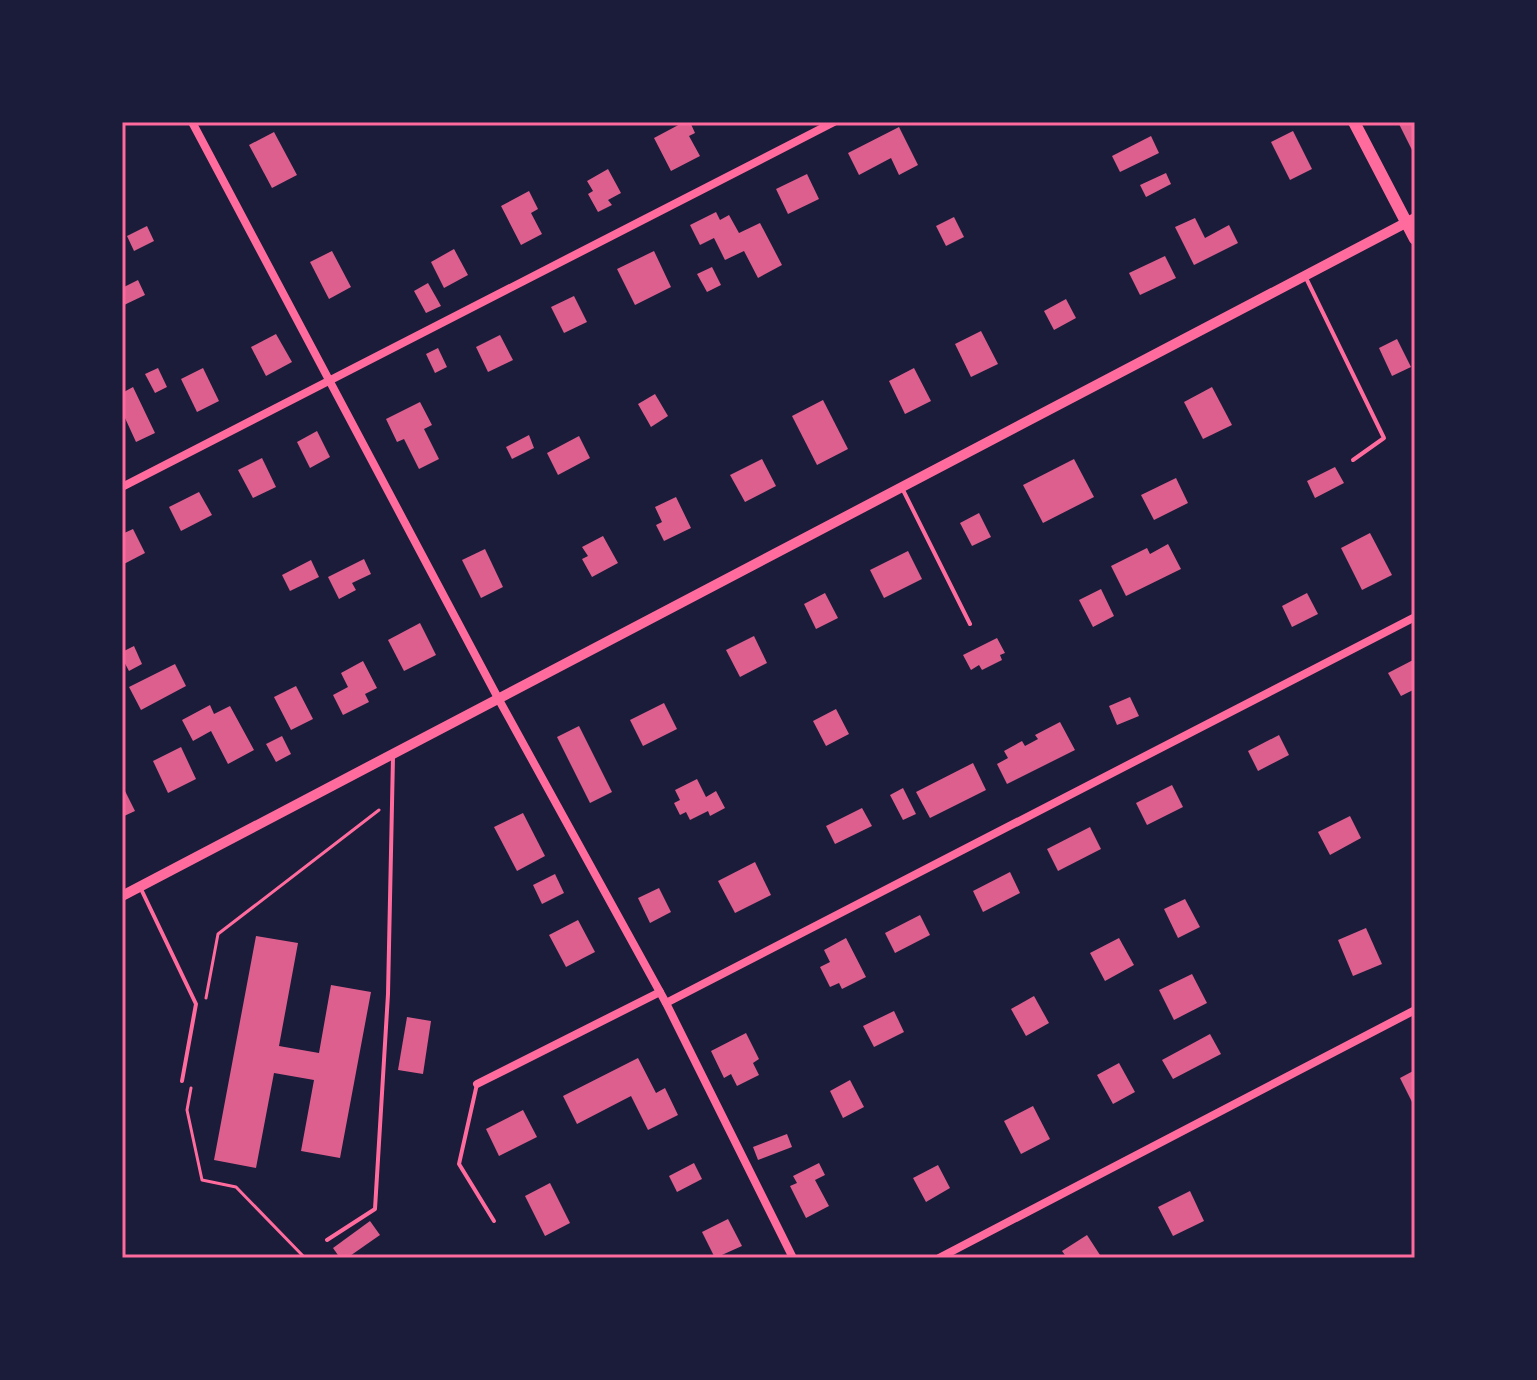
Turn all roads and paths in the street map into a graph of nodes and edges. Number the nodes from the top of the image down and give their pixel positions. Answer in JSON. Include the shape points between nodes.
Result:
{"nodes":[{"id":1,"x":192,"y":122,"type":"edge"},
{"id":2,"x":834,"y":122,"type":"edge"},
{"id":3,"x":1354,"y":122,"type":"edge"},
{"id":4,"x":1411,"y":220,"type":"edge"},
{"id":5,"x":1415,"y":239,"type":"edge"},
{"id":6,"x":1305,"y":276,"type":"junction"},
{"id":7,"x":329,"y":380,"type":"junction"},
{"id":8,"x":1353,"y":460,"type":"dead end"},
{"id":9,"x":122,"y":487,"type":"edge"},
{"id":10,"x":902,"y":487,"type":"junction"},
{"id":11,"x":1415,"y":617,"type":"edge"},
{"id":12,"x":970,"y":624,"type":"dead end"},
{"id":13,"x":498,"y":698,"type":"junction"},
{"id":14,"x":393,"y":754,"type":"junction"},
{"id":15,"x":392,"y":801,"type":"junction"},
{"id":16,"x":140,"y":886,"type":"junction"},
{"id":17,"x":122,"y":896,"type":"edge"},
{"id":18,"x":660,"y":992,"type":"junction"},
{"id":19,"x":666,"y":1003,"type":"junction"},
{"id":20,"x":204,"y":1009,"type":"dead end"},
{"id":21,"x":1415,"y":1010,"type":"edge"},
{"id":22,"x":182,"y":1081,"type":"dead end"},
{"id":23,"x":192,"y":1082,"type":"dead end"},
{"id":24,"x":477,"y":1084,"type":"joint"},
{"id":25,"x":494,"y":1221,"type":"dead end"},
{"id":26,"x":327,"y":1240,"type":"dead end"},
{"id":27,"x":305,"y":1258,"type":"edge"},
{"id":28,"x":793,"y":1258,"type":"edge"},
{"id":29,"x":939,"y":1258,"type":"edge"}],
"edges":[{"from":1,"to":7,"type":"street"},
{"from":2,"to":7,"type":"street"},
{"from":3,"to":4,"type":"main road"},
{"from":4,"to":5,"type":"main road"},
{"from":4,"to":6,"type":"street"},
{"from":6,"to":8,"type":"lane","via":[[1384,438]]},
{"from":6,"to":10,"type":"street"},
{"from":7,"to":9,"type":"street"},
{"from":7,"to":13,"type":"street"},
{"from":10,"to":12,"type":"lane"},
{"from":10,"to":13,"type":"street"},
{"from":11,"to":19,"type":"street"},
{"from":13,"to":14,"type":"street"},
{"from":13,"to":18,"type":"street"},
{"from":14,"to":15,"type":"lane"},
{"from":14,"to":16,"type":"street"},
{"from":15,"to":20,"type":"path","via":[[218,934]]},
{"from":15,"to":26,"type":"lane","via":[[388,994],[375,1209]]},
{"from":16,"to":17,"type":"street"},
{"from":16,"to":22,"type":"lane","via":[[196,1004]]},
{"from":18,"to":19,"type":"street"},
{"from":18,"to":24,"type":"street"},
{"from":19,"to":28,"type":"street"},
{"from":21,"to":29,"type":"street"},
{"from":23,"to":27,"type":"path","via":[[187,1110],[202,1180],[236,1187]]},
{"from":24,"to":25,"type":"lane","via":[[459,1164]]}]}
